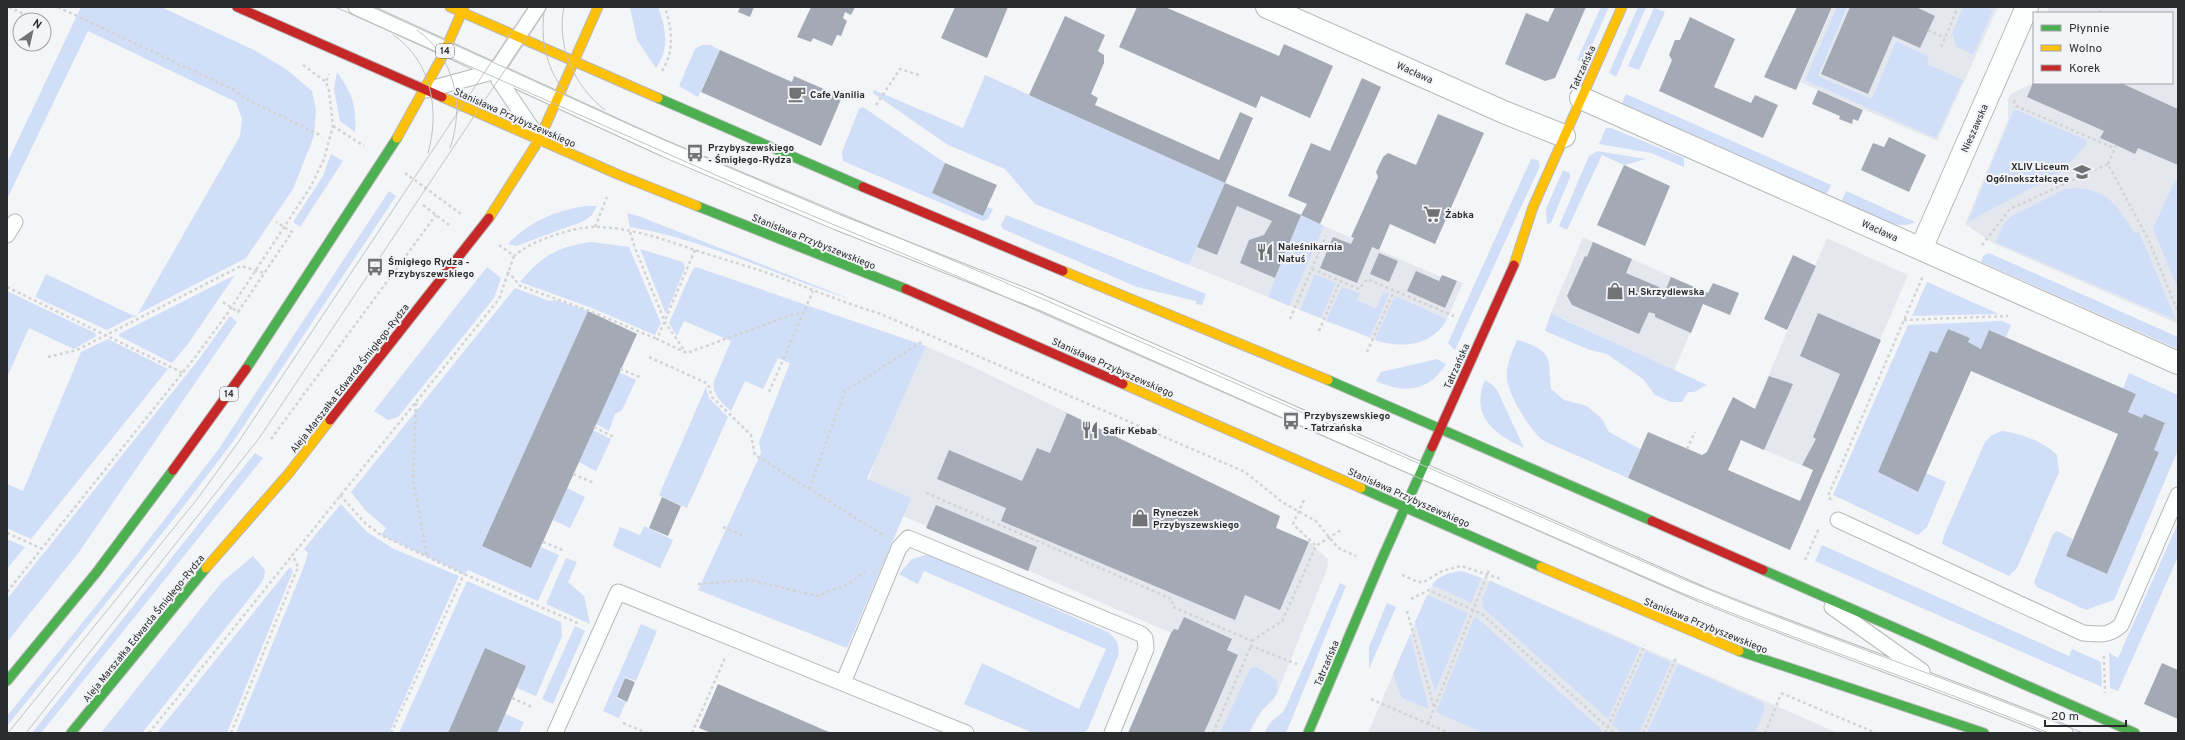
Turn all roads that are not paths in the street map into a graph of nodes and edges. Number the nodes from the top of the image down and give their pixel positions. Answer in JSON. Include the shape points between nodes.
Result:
{"nodes":[{"id":1,"x":237,"y":7,"type":"edge"},
{"id":2,"x":356,"y":7,"type":"edge"},
{"id":3,"x":450,"y":7,"type":"edge"},
{"id":4,"x":538,"y":7,"type":"edge"},
{"id":5,"x":598,"y":7,"type":"edge"},
{"id":6,"x":1267,"y":7,"type":"edge"},
{"id":7,"x":1622,"y":7,"type":"edge"},
{"id":8,"x":2028,"y":7,"type":"edge"},
{"id":9,"x":463,"y":10,"type":"edge"},
{"id":10,"x":518,"y":36,"type":"junction"},
{"id":11,"x":446,"y":48,"type":"junction"},
{"id":12,"x":575,"y":61,"type":"junction"},
{"id":13,"x":496,"y":70,"type":"junction"},
{"id":14,"x":426,"y":90,"type":"junction"},
{"id":15,"x":1581,"y":98,"type":"junction"},
{"id":16,"x":558,"y":100,"type":"junction"},
{"id":17,"x":1564,"y":136,"type":"junction"},
{"id":18,"x":539,"y":140,"type":"junction"},
{"id":19,"x":1921,"y":249,"type":"junction"},
{"id":20,"x":2178,"y":363,"type":"edge"},
{"id":21,"x":1441,"y":428,"type":"junction"},
{"id":22,"x":1421,"y":471,"type":"junction"},
{"id":23,"x":2178,"y":495,"type":"edge"},
{"id":24,"x":1405,"y":507,"type":"junction"},
{"id":25,"x":1838,"y":520,"type":"dead end"},
{"id":26,"x":1795,"y":584,"type":"junction"},
{"id":27,"x":7,"y":681,"type":"edge"},
{"id":28,"x":843,"y":683,"type":"junction"},
{"id":29,"x":1945,"y":686,"type":"junction"},
{"id":30,"x":71,"y":733,"type":"edge"},
{"id":31,"x":555,"y":733,"type":"edge"},
{"id":32,"x":966,"y":733,"type":"edge"},
{"id":33,"x":1112,"y":733,"type":"edge"},
{"id":34,"x":1308,"y":733,"type":"edge"},
{"id":35,"x":1984,"y":733,"type":"edge"},
{"id":36,"x":2065,"y":733,"type":"edge"},
{"id":37,"x":2135,"y":733,"type":"edge"}],
"edges":[{"from":1,"to":14,"type":"main road","name":"Stanisława Przybyszewskiego"},
{"from":2,"to":11,"type":"lane"},
{"from":3,"to":9,"type":"main road"},
{"from":4,"to":10,"type":"lane"},
{"from":5,"to":12,"type":"main road","name":"Aleja Marszałka Edwarda Śmigłego-Rydza"},
{"from":6,"to":17,"type":"street","name":"Wacława","via":[[1506,113]]},
{"from":7,"to":15,"type":"main road","name":"Tatrzańska"},
{"from":8,"to":19,"type":"street","name":"Nieszawska"},
{"from":9,"to":10,"type":"main road"},
{"from":9,"to":11,"type":"main road","number":"14"},
{"from":10,"to":12,"type":"main road"},
{"from":10,"to":13,"type":"lane"},
{"from":11,"to":13,"type":"lane"},
{"from":11,"to":14,"type":"main road","number":"14"},
{"from":12,"to":16,"type":"main road","name":"Aleja Marszałka Edwarda Śmigłego-Rydza"},
{"from":12,"to":21,"type":"main road","via":[[946,223],[1370,396]]},
{"from":13,"to":14,"type":"lane"},
{"from":13,"to":16,"type":"lane"},
{"from":13,"to":18,"type":"lane"},
{"from":14,"to":18,"type":"main road","name":"Stanisława Przybyszewskiego"},
{"from":14,"to":27,"type":"main road","number":"14","via":[[376,173],[215,414],[96,573]]},
{"from":15,"to":17,"type":"main road","name":"Tatrzańska"},
{"from":15,"to":19,"type":"street","name":"Wacława"},
{"from":16,"to":18,"type":"main road","name":"Aleja Marszałka Edwarda Śmigłego-Rydza"},
{"from":16,"to":22,"type":"lane","via":[[665,149],[837,222],[1040,302],[1320,424]]},
{"from":17,"to":21,"type":"main road","name":"Tatrzańska","via":[[1533,207],[1514,266]]},
{"from":18,"to":24,"type":"main road","name":"Stanisława Przybyszewskiego","via":[[937,302]]},
{"from":18,"to":30,"type":"main road","name":"Aleja Marszałka Edwarda Śmigłego-Rydza","via":[[484,225],[289,473],[182,595]]},
{"from":19,"to":20,"type":"street","name":"Wacława"},
{"from":21,"to":22,"type":"main road","name":"Tatrzańska"},
{"from":21,"to":26,"type":"main road"},
{"from":22,"to":24,"type":"main road","name":"Tatrzańska"},
{"from":22,"to":29,"type":"lane","via":[[1701,594]]},
{"from":23,"to":25,"type":"lane","via":[[2121,625],[2114,632],[2103,635],[2083,632]]},
{"from":24,"to":34,"type":"main road","name":"Tatrzańska"},
{"from":24,"to":35,"type":"main road","name":"Stanisława Przybyszewskiego","via":[[1733,649]]},
{"from":26,"to":29,"type":"lane","via":[[1830,605]]},
{"from":26,"to":37,"type":"main road"},
{"from":28,"to":31,"type":"lane","via":[[618,592]]},
{"from":28,"to":32,"type":"lane"},
{"from":28,"to":33,"type":"lane","via":[[900,546],[908,538],[1141,634],[1147,643],[1146,649]]},
{"from":29,"to":36,"type":"lane"}]}
